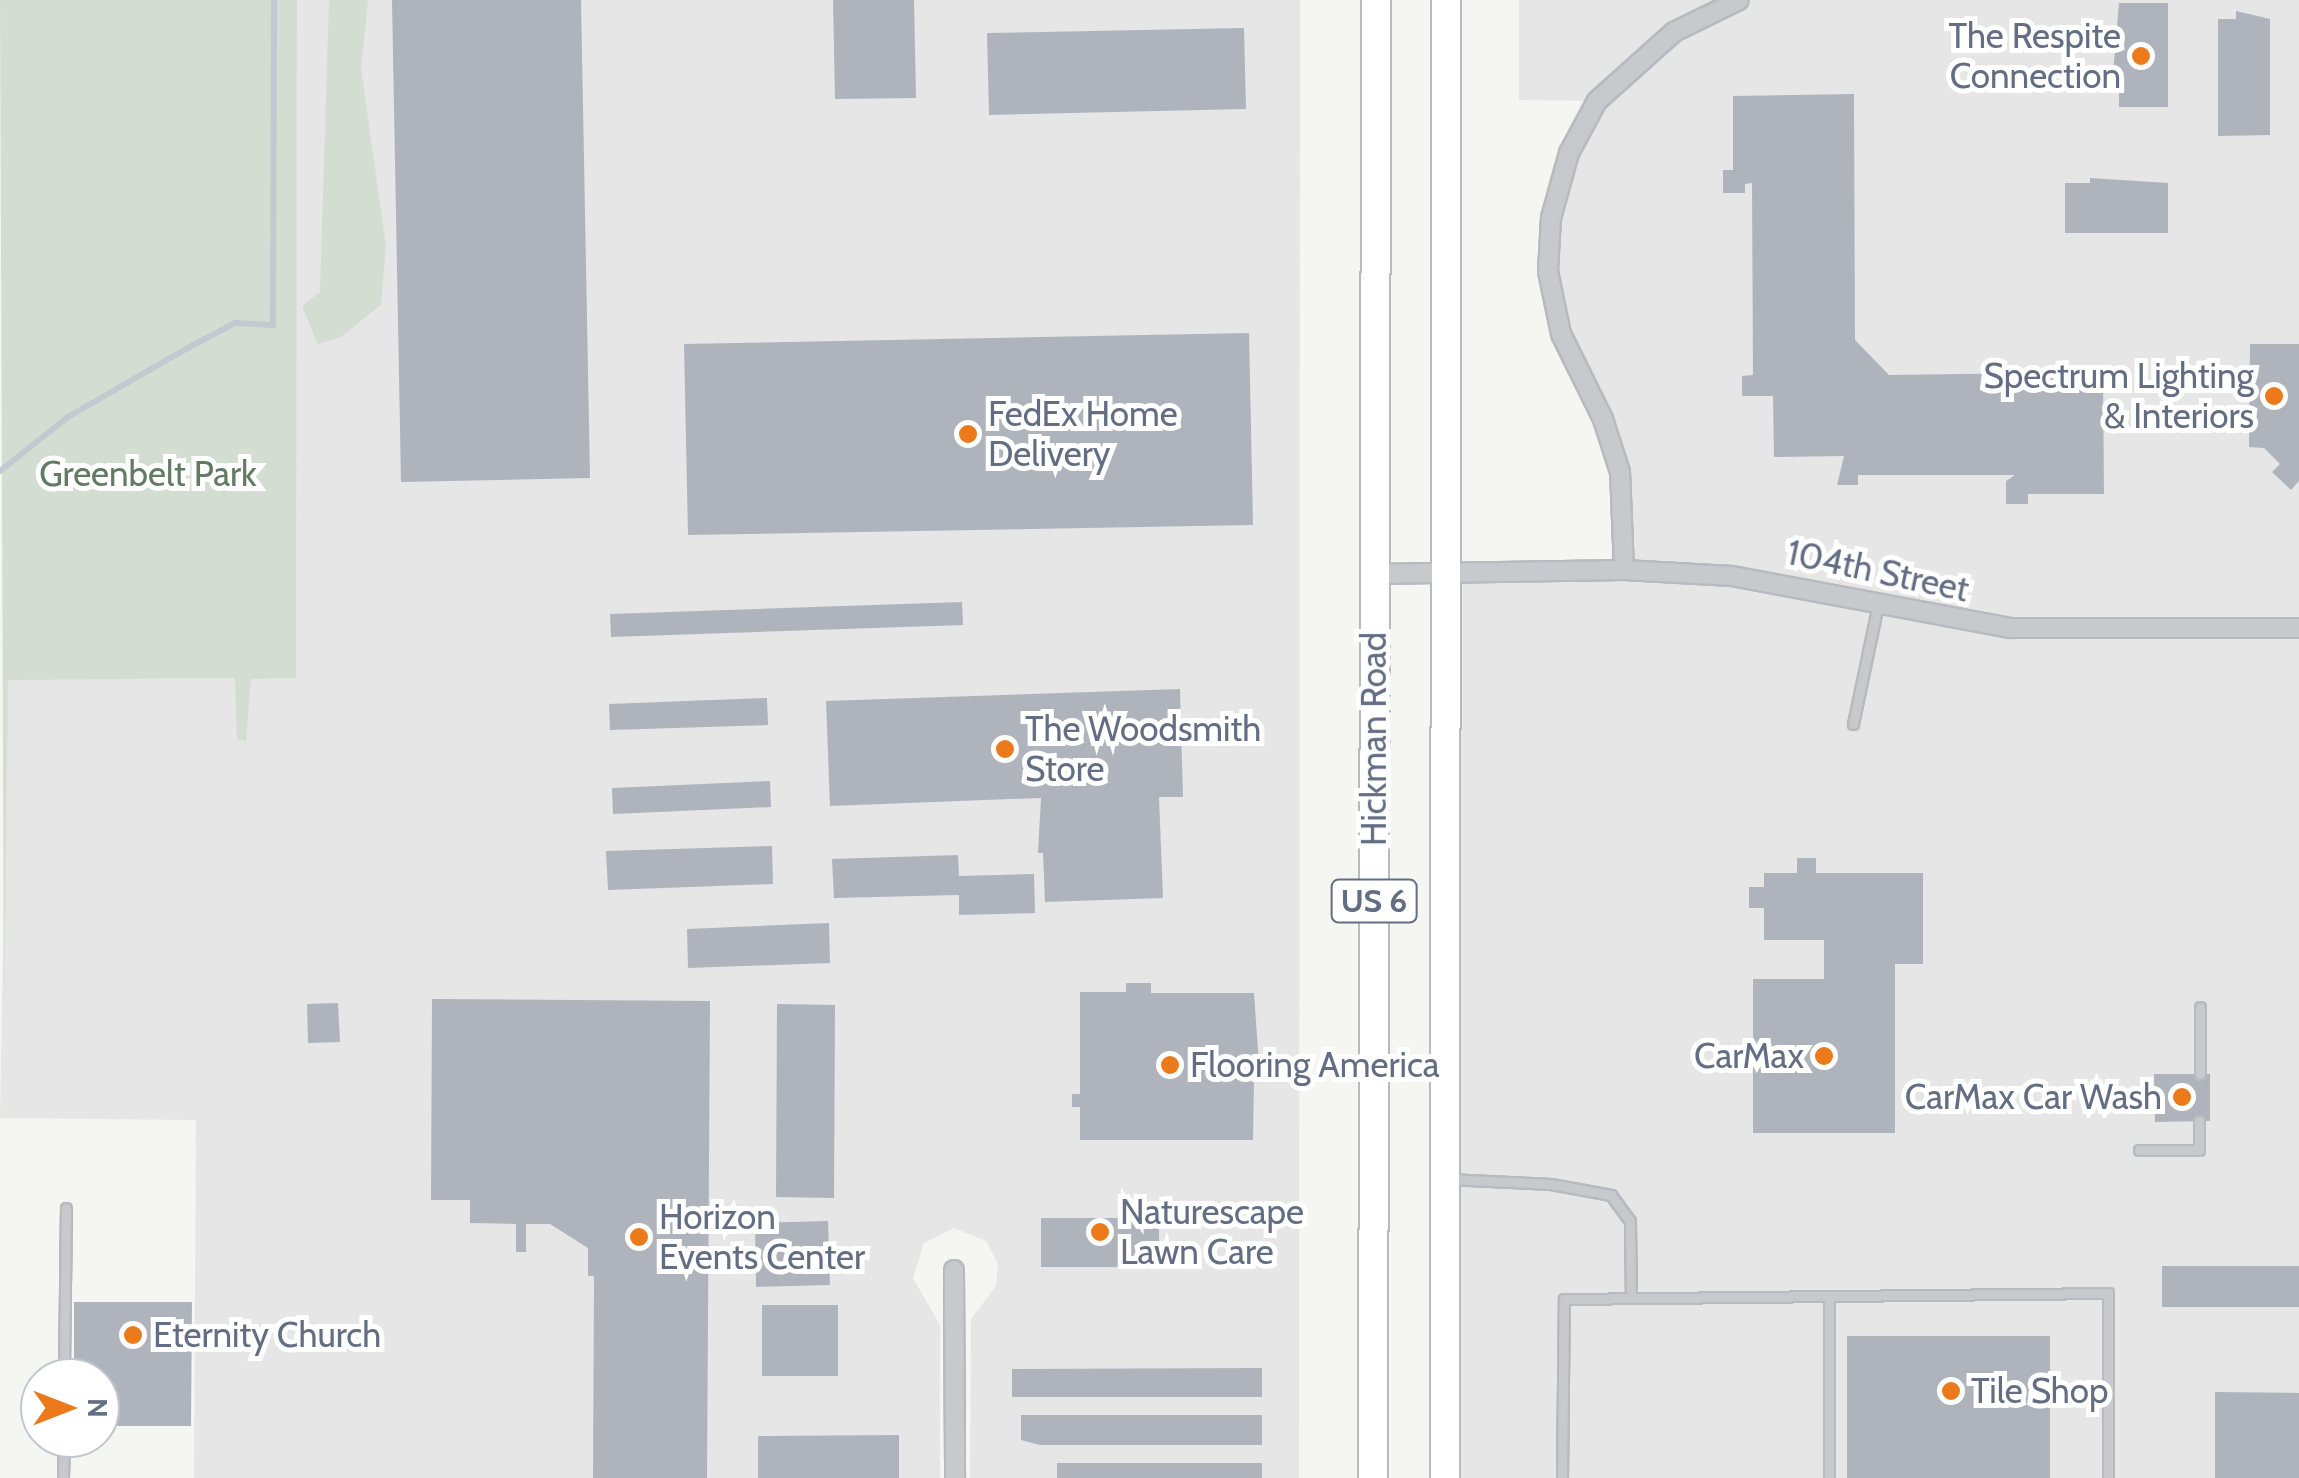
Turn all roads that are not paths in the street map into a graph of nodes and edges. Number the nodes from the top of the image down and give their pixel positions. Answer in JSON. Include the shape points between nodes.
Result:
{"nodes":[{"id":1,"x":1376,"y":0,"type":"edge"},
{"id":2,"x":1446,"y":0,"type":"edge"},
{"id":3,"x":1739,"y":0,"type":"edge"},
{"id":4,"x":1624,"y":570,"type":"junction"},
{"id":5,"x":1374,"y":574,"type":"junction"},
{"id":6,"x":1445,"y":574,"type":"junction"},
{"id":7,"x":1878,"y":604,"type":"junction"},
{"id":8,"x":2299,"y":628,"type":"edge"},
{"id":9,"x":1852,"y":724,"type":"dead end"},
{"id":10,"x":2200,"y":1007,"type":"dead end"},
{"id":11,"x":2200,"y":1074,"type":"dead end"},
{"id":12,"x":2199,"y":1122,"type":"dead end"},
{"id":13,"x":2139,"y":1150,"type":"dead end"},
{"id":14,"x":1445,"y":1179,"type":"junction"},
{"id":15,"x":66,"y":1208,"type":"dead end"},
{"id":16,"x":954,"y":1270,"type":"dead end"},
{"id":17,"x":1829,"y":1296,"type":"junction"},
{"id":18,"x":1630,"y":1298,"type":"junction"},
{"id":19,"x":64,"y":1358,"type":"edge"},
{"id":20,"x":954,"y":1478,"type":"edge"},
{"id":21,"x":1373,"y":1478,"type":"edge"},
{"id":22,"x":1445,"y":1478,"type":"edge"},
{"id":23,"x":1562,"y":1478,"type":"edge"},
{"id":24,"x":1829,"y":1478,"type":"edge"},
{"id":25,"x":2108,"y":1478,"type":"edge"}],
"edges":[{"from":1,"to":5,"type":"main road","name":"Hickman Road","number":"US 6"},
{"from":2,"to":6,"type":"main road","name":"Hickman Road","number":"US 6"},
{"from":3,"to":4,"type":"street","via":[[1674,32],[1597,100],[1570,153],[1551,218],[1548,271],[1560,334],[1603,419],[1620,472]]},
{"from":4,"to":6,"type":"street","name":"104th Street"},
{"from":4,"to":7,"type":"street","name":"104th Street","via":[[1732,576]]},
{"from":5,"to":6,"type":"street","name":"104th Street"},
{"from":5,"to":21,"type":"main road","name":"Hickman Road","number":"US 6"},
{"from":6,"to":14,"type":"main road","name":"Hickman Road","number":"US 6"},
{"from":7,"to":8,"type":"street","name":"104th Street","via":[[2010,628]]},
{"from":7,"to":9,"type":"lane"},
{"from":10,"to":11,"type":"lane"},
{"from":12,"to":13,"type":"lane","via":[[2199,1150]]},
{"from":14,"to":18,"type":"lane","via":[[1551,1184],[1611,1196],[1630,1221]]},
{"from":14,"to":22,"type":"main road","name":"Hickman Road","number":"US 6"},
{"from":15,"to":19,"type":"lane"},
{"from":16,"to":20,"type":"street"},
{"from":17,"to":18,"type":"lane"},
{"from":17,"to":24,"type":"lane"},
{"from":17,"to":25,"type":"lane","via":[[2108,1294]]},
{"from":18,"to":23,"type":"lane","via":[[1564,1299]]}]}
